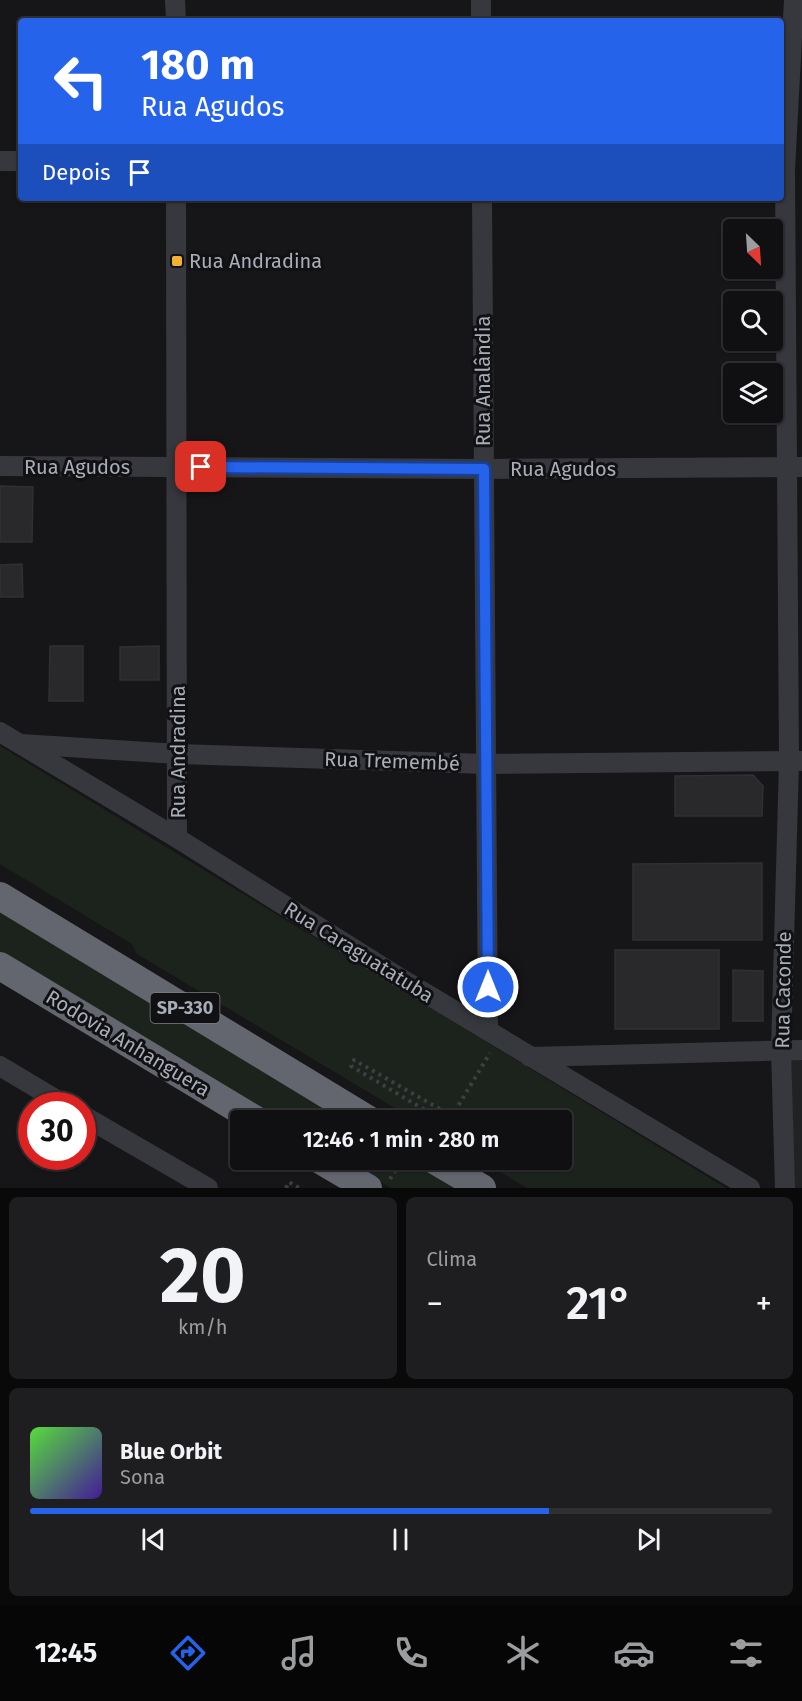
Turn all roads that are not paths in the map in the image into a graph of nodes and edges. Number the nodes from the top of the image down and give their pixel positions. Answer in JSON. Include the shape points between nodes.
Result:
{"nodes":[{"id":1,"x":175,"y":0,"type":"edge"},
{"id":2,"x":481,"y":0,"type":"edge"},
{"id":3,"x":794,"y":0,"type":"edge"},
{"id":4,"x":176,"y":18,"type":"edge"},
{"id":5,"x":481,"y":18,"type":"edge"},
{"id":6,"x":0,"y":161,"type":"edge"},
{"id":7,"x":18,"y":161,"type":"edge"},
{"id":8,"x":790,"y":170,"type":"edge"},
{"id":9,"x":176,"y":201,"type":"edge"},
{"id":10,"x":482,"y":201,"type":"edge"},
{"id":11,"x":0,"y":466,"type":"edge"},
{"id":12,"x":177,"y":467,"type":"junction"},
{"id":13,"x":795,"y":467,"type":"edge"},
{"id":14,"x":484,"y":469,"type":"junction"},
{"id":15,"x":0,"y":732,"type":"edge"},
{"id":16,"x":19,"y":743,"type":"junction"},
{"id":17,"x":178,"y":754,"type":"junction"},
{"id":18,"x":796,"y":761,"type":"edge"},
{"id":19,"x":486,"y":764,"type":"junction"},
{"id":20,"x":177,"y":838,"type":"junction"},
{"id":21,"x":0,"y":881,"type":"edge"},
{"id":22,"x":0,"y":896,"type":"edge"},
{"id":23,"x":0,"y":966,"type":"edge"},
{"id":24,"x":130,"y":975,"type":"junction"},
{"id":25,"x":494,"y":1034,"type":"junction"},
{"id":26,"x":782,"y":1050,"type":"junction"},
{"id":27,"x":802,"y":1050,"type":"edge"},
{"id":28,"x":530,"y":1057,"type":"junction"},
{"id":29,"x":0,"y":1066,"type":"edge"},
{"id":30,"x":44,"y":1092,"type":"edge"},
{"id":31,"x":239,"y":1110,"type":"edge"},
{"id":32,"x":353,"y":1110,"type":"edge"},
{"id":33,"x":96,"y":1124,"type":"edge"},
{"id":34,"x":337,"y":1170,"type":"edge"},
{"id":35,"x":451,"y":1170,"type":"edge"},
{"id":36,"x":186,"y":1182,"type":"edge"},
{"id":37,"x":208,"y":1188,"type":"edge"},
{"id":38,"x":368,"y":1188,"type":"edge"},
{"id":39,"x":482,"y":1188,"type":"edge"},
{"id":40,"x":750,"y":1188,"type":"edge"},
{"id":41,"x":785,"y":1188,"type":"edge"}],
"edges":[{"from":1,"to":4,"type":"street"},
{"from":2,"to":5,"type":"street"},
{"from":3,"to":8,"type":"street","name":"Rua Caconde"},
{"from":6,"to":7,"type":"street"},
{"from":8,"to":13,"type":"street","name":"Rua Caconde"},
{"from":9,"to":12,"type":"street","name":"Rua Andradina"},
{"from":10,"to":14,"type":"street","name":"Rua Analândia"},
{"from":11,"to":12,"type":"street","name":"Rua Agudos"},
{"from":12,"to":14,"type":"street","name":"Rua Agudos"},
{"from":12,"to":17,"type":"street","name":"Rua Andradina"},
{"from":13,"to":14,"type":"street","name":"Rua Agudos"},
{"from":13,"to":18,"type":"street","name":"Rua Caconde"},
{"from":14,"to":19,"type":"street","name":"Rua Analândia"},
{"from":15,"to":16,"type":"street","name":"Rua Caraguatatuba"},
{"from":16,"to":17,"type":"street","name":"Rua Tremembé"},
{"from":16,"to":20,"type":"street","name":"Rua Caraguatatuba"},
{"from":17,"to":19,"type":"street","name":"Rua Tremembé"},
{"from":17,"to":20,"type":"street","name":"Rua Andradina"},
{"from":18,"to":19,"type":"street","name":"Rua Tremembé"},
{"from":18,"to":26,"type":"street","name":"Rua Caconde"},
{"from":19,"to":25,"type":"street","name":"Rua Analândia"},
{"from":20,"to":25,"type":"street","name":"Rua Caraguatatuba"},
{"from":21,"to":24,"type":"highway"},
{"from":22,"to":24,"type":"highway","number":"SP-330"},
{"from":23,"to":31,"type":"highway","name":"Rodovia Anhanguera","number":"SP-330"},
{"from":24,"to":32,"type":"highway","number":"SP-330"},
{"from":25,"to":28,"type":"street","name":"Rua Caraguatatuba"},
{"from":26,"to":27,"type":"street"},
{"from":26,"to":28,"type":"street"},
{"from":26,"to":41,"type":"street","name":"Rua Caconde"},
{"from":28,"to":40,"type":"street","name":"Rua Caraguatatuba"},
{"from":29,"to":30,"type":"street"},
{"from":33,"to":36,"type":"street"},
{"from":34,"to":38,"type":"highway"},
{"from":35,"to":39,"type":"highway"},
{"from":36,"to":37,"type":"street"}]}
